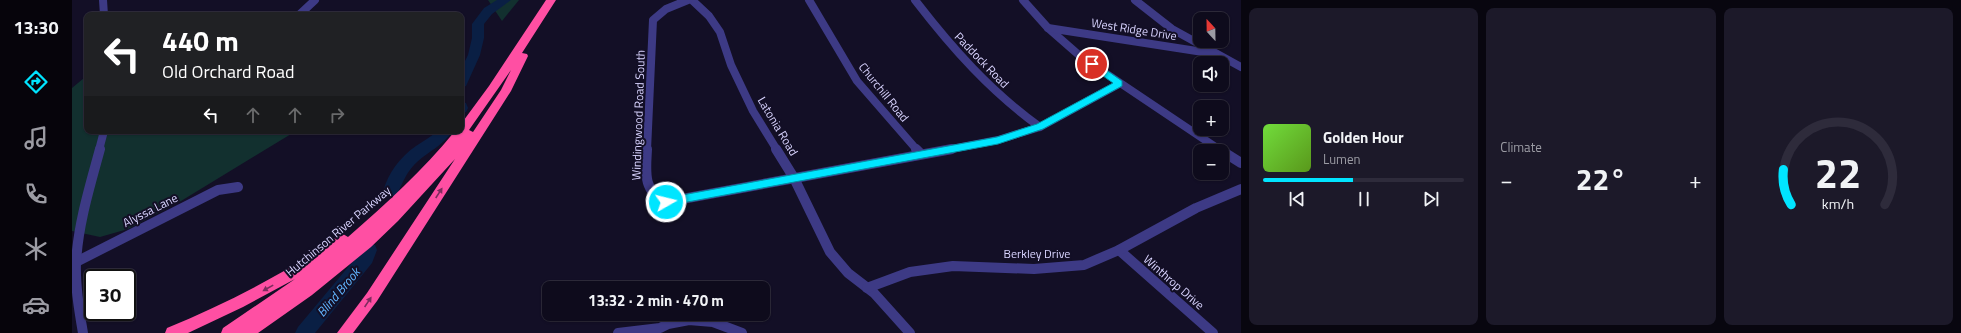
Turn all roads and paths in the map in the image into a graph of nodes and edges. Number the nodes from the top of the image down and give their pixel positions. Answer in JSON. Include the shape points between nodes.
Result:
{"nodes":[{"id":1,"x":103,"y":0,"type":"edge"},
{"id":2,"x":314,"y":0,"type":"edge"},
{"id":3,"x":551,"y":0,"type":"edge"},
{"id":4,"x":560,"y":0,"type":"edge"},
{"id":5,"x":688,"y":0,"type":"edge"},
{"id":6,"x":692,"y":0,"type":"edge"},
{"id":7,"x":809,"y":0,"type":"edge"},
{"id":8,"x":916,"y":0,"type":"edge"},
{"id":9,"x":1023,"y":0,"type":"edge"},
{"id":10,"x":1135,"y":0,"type":"edge"},
{"id":11,"x":104,"y":12,"type":"edge"},
{"id":12,"x":302,"y":12,"type":"edge"},
{"id":13,"x":1048,"y":28,"type":"junction"},
{"id":14,"x":1216,"y":54,"type":"junction"},
{"id":15,"x":523,"y":56,"type":"junction"},
{"id":16,"x":1241,"y":66,"type":"edge"},
{"id":17,"x":1119,"y":84,"type":"junction"},
{"id":18,"x":464,"y":125,"type":"edge"},
{"id":19,"x":1040,"y":126,"type":"junction"},
{"id":20,"x":103,"y":134,"type":"edge"},
{"id":21,"x":457,"y":134,"type":"edge"},
{"id":22,"x":1211,"y":144,"type":"edge"},
{"id":23,"x":921,"y":154,"type":"junction"},
{"id":24,"x":1229,"y":155,"type":"edge"},
{"id":25,"x":438,"y":159,"type":"junction"},
{"id":26,"x":1241,"y":163,"type":"edge"},
{"id":27,"x":794,"y":178,"type":"junction"},
{"id":28,"x":238,"y":187,"type":"dead end"},
{"id":29,"x":1241,"y":189,"type":"edge"},
{"id":30,"x":1118,"y":250,"type":"junction"},
{"id":31,"x":76,"y":262,"type":"junction"},
{"id":32,"x":867,"y":288,"type":"junction"},
{"id":33,"x":659,"y":331,"type":"edge"},
{"id":34,"x":83,"y":333,"type":"edge"},
{"id":35,"x":172,"y":333,"type":"edge"},
{"id":36,"x":228,"y":333,"type":"edge"},
{"id":37,"x":246,"y":333,"type":"edge"},
{"id":38,"x":344,"y":333,"type":"edge"},
{"id":39,"x":618,"y":333,"type":"edge"},
{"id":40,"x":742,"y":333,"type":"edge"},
{"id":41,"x":910,"y":333,"type":"edge"},
{"id":42,"x":1213,"y":333,"type":"edge"}],
"edges":[{"from":1,"to":11,"type":"street"},
{"from":2,"to":12,"type":"street"},
{"from":3,"to":18,"type":"highway","name":"Hutchinson River Parkway"},
{"from":4,"to":15,"type":"highway","name":"Hutchinson River Parkway"},
{"from":5,"to":27,"type":"street","name":"Windingwood Road South","via":[[666,9],[653,20],[646,172],[649,189],[655,197],[666,202]]},
{"from":6,"to":27,"type":"street","name":"Latonia Road","via":[[709,16],[720,32],[753,111]]},
{"from":7,"to":23,"type":"street","name":"Churchill Road","via":[[822,17],[857,81]]},
{"from":8,"to":19,"type":"street","name":"Paddock Road","via":[[943,38],[982,80],[1008,104]]},
{"from":9,"to":13,"type":"street"},
{"from":10,"to":14,"type":"street","via":[[1175,32]]},
{"from":13,"to":14,"type":"street","name":"West Ridge Drive"},
{"from":13,"to":17,"type":"street","via":[[1080,56]]},
{"from":14,"to":16,"type":"street"},
{"from":15,"to":37,"type":"highway","name":"Hutchinson River Parkway","via":[[465,140],[408,203],[333,270]]},
{"from":38,"to":15,"type":"highway","one_way":true,"via":[[372,297],[506,91]]},
{"from":17,"to":19,"type":"street","name":"Windingwood Road South"},
{"from":17,"to":22,"type":"street"},
{"from":19,"to":23,"type":"street","name":"Windingwood Road South","via":[[998,140]]},
{"from":20,"to":31,"type":"street","via":[[78,242]]},
{"from":21,"to":25,"type":"highway","name":"Hutchinson River Parkway"},
{"from":23,"to":27,"type":"street","name":"Windingwood Road South"},
{"from":24,"to":26,"type":"street"},
{"from":25,"to":35,"type":"highway","one_way":true,"via":[[332,248],[290,275],[232,306]]},
{"from":25,"to":36,"type":"highway","name":"Hutchinson River Parkway","via":[[362,233],[292,289]]},
{"from":27,"to":32,"type":"street","name":"Latonia Road","via":[[830,252],[848,273]]},
{"from":28,"to":31,"type":"street","name":"Alyssa Lane","via":[[218,190]]},
{"from":29,"to":30,"type":"street","name":"Berkley Drive","via":[[1196,208]]},
{"from":30,"to":32,"type":"street","name":"Berkley Drive","via":[[1084,265],[1042,269],[953,266],[910,272]]},
{"from":30,"to":42,"type":"street","name":"Winthrop Drive"},
{"from":31,"to":34,"type":"street"},
{"from":32,"to":41,"type":"street","name":"Latonia Road"},
{"from":33,"to":39,"type":"street"},
{"from":33,"to":40,"type":"street","via":[[666,324],[687,320],[717,324]]}]}
